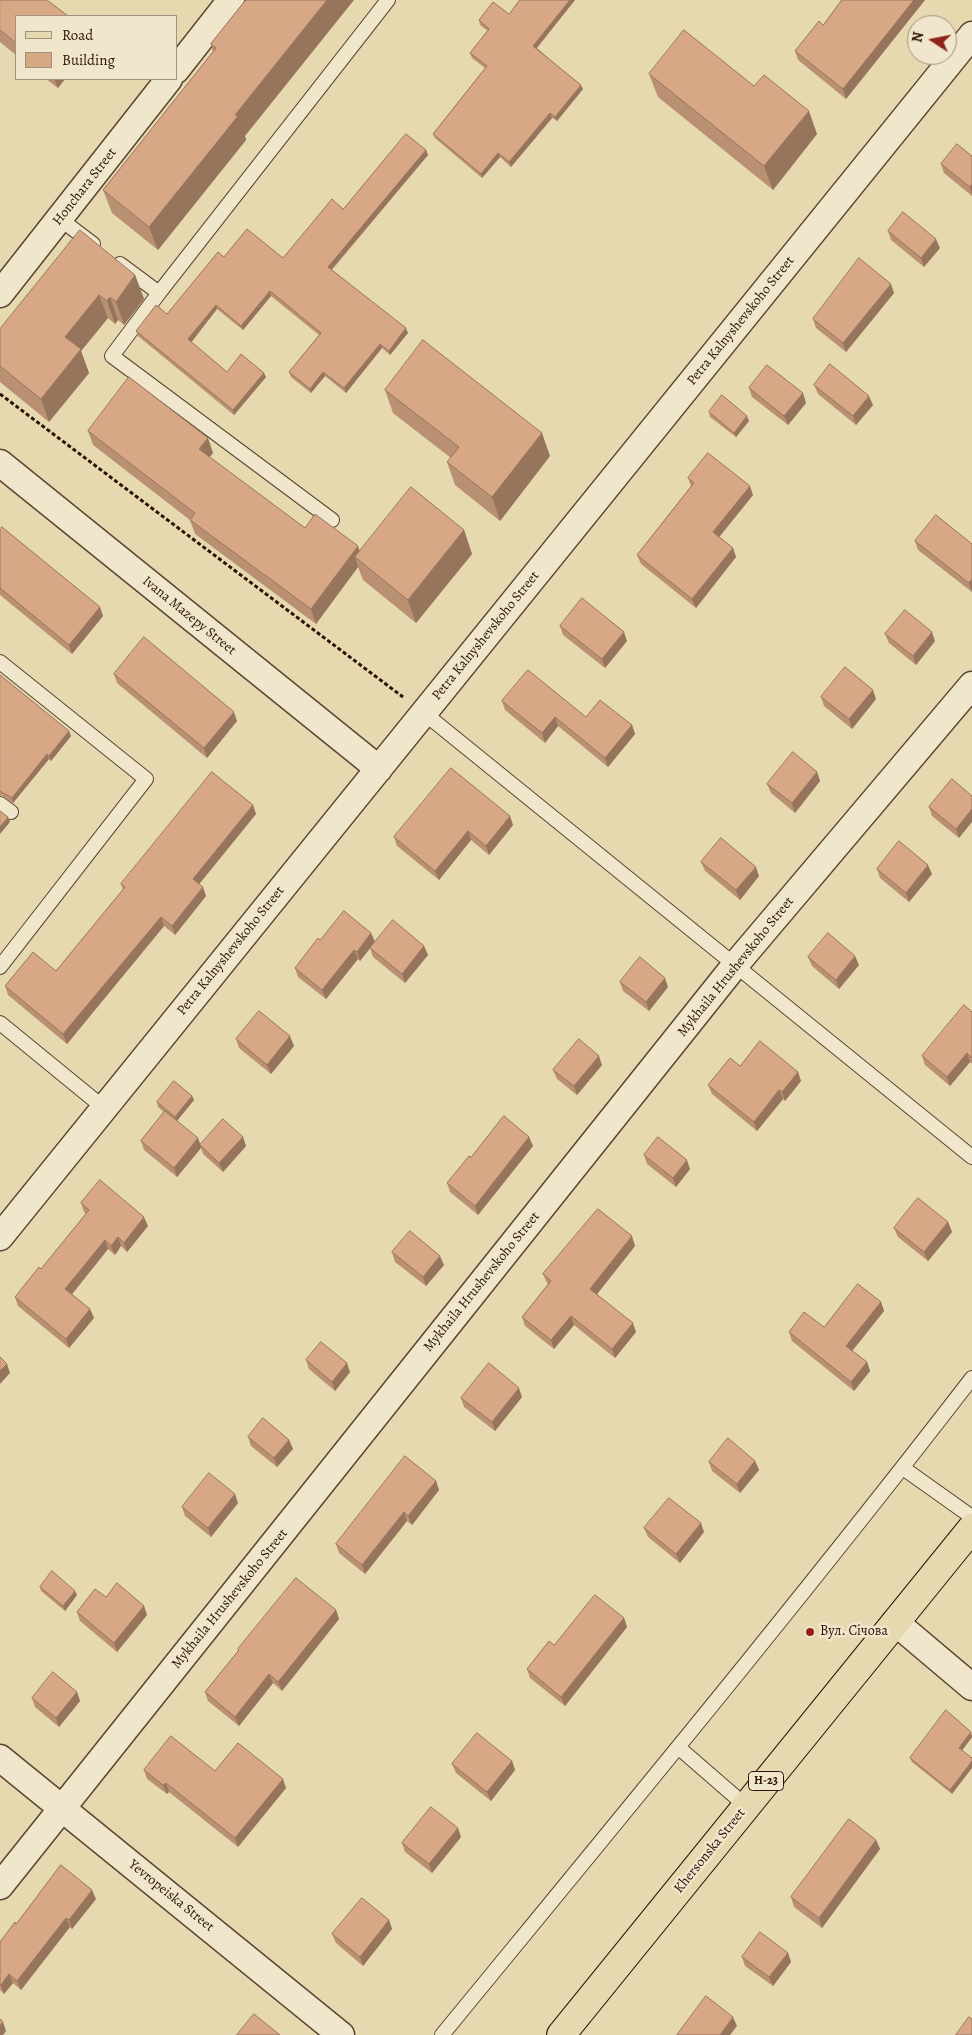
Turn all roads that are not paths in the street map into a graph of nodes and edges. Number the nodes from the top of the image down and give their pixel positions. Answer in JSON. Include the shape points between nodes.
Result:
{"nodes":[{"id":1,"x":231,"y":0,"type":"edge"},
{"id":2,"x":388,"y":0,"type":"edge"},
{"id":3,"x":972,"y":35,"type":"edge"},
{"id":4,"x":178,"y":67,"type":"edge"},
{"id":5,"x":168,"y":80,"type":"edge"},
{"id":6,"x":60,"y":219,"type":"junction"},
{"id":7,"x":159,"y":293,"type":"junction"},
{"id":8,"x":0,"y":294,"type":"edge"},
{"id":9,"x":0,"y":463,"type":"edge"},
{"id":10,"x":332,"y":520,"type":"dead end"},
{"id":11,"x":0,"y":662,"type":"edge"},
{"id":12,"x":972,"y":685,"type":"edge"},
{"id":13,"x":424,"y":713,"type":"junction"},
{"id":14,"x":378,"y":769,"type":"junction"},
{"id":15,"x":736,"y":964,"type":"junction"},
{"id":16,"x":0,"y":967,"type":"edge"},
{"id":17,"x":0,"y":1023,"type":"edge"},
{"id":18,"x":104,"y":1108,"type":"junction"},
{"id":19,"x":972,"y":1157,"type":"edge"},
{"id":20,"x":0,"y":1237,"type":"edge"},
{"id":21,"x":972,"y":1378,"type":"edge"},
{"id":22,"x":903,"y":1468,"type":"junction"},
{"id":23,"x":972,"y":1517,"type":"edge"},
{"id":24,"x":972,"y":1528,"type":"edge"},
{"id":25,"x":895,"y":1622,"type":"junction"},
{"id":26,"x":972,"y":1687,"type":"edge"},
{"id":27,"x":678,"y":1747,"type":"junction"},
{"id":28,"x":0,"y":1758,"type":"edge"},
{"id":29,"x":746,"y":1806,"type":"junction"},
{"id":30,"x":63,"y":1808,"type":"junction"},
{"id":31,"x":0,"y":1886,"type":"edge"},
{"id":32,"x":341,"y":2035,"type":"edge"},
{"id":33,"x":442,"y":2035,"type":"edge"},
{"id":34,"x":561,"y":2035,"type":"edge"}],
"edges":[{"from":1,"to":4,"type":"street"},
{"from":2,"to":7,"type":"lane"},
{"from":3,"to":13,"type":"street","name":"Petra Kalnyshevskoho Street"},
{"from":5,"to":6,"type":"street","name":"Honchara Street"},
{"from":6,"to":7,"type":"lane"},
{"from":6,"to":8,"type":"street","name":"Honchara Street"},
{"from":7,"to":10,"type":"lane","via":[[112,356]]},
{"from":9,"to":14,"type":"street","name":"Ivana Mazepy Street"},
{"from":11,"to":16,"type":"lane","via":[[146,779]]},
{"from":12,"to":15,"type":"street","name":"Mykhaila Hrushevskoho Street"},
{"from":13,"to":14,"type":"street","name":"Petra Kalnyshevskoho Street"},
{"from":13,"to":15,"type":"lane"},
{"from":14,"to":18,"type":"street","name":"Petra Kalnyshevskoho Street"},
{"from":15,"to":19,"type":"lane"},
{"from":15,"to":30,"type":"street","name":"Mykhaila Hrushevskoho Street"},
{"from":17,"to":18,"type":"lane"},
{"from":18,"to":20,"type":"street","name":"Petra Kalnyshevskoho Street"},
{"from":21,"to":22,"type":"lane"},
{"from":22,"to":23,"type":"lane"},
{"from":22,"to":27,"type":"lane"},
{"from":24,"to":25,"type":"main road","name":"Khersonska Street","number":"Н-23"},
{"from":25,"to":26,"type":"street"},
{"from":25,"to":29,"type":"main road","name":"Khersonska Street","number":"Н-23"},
{"from":27,"to":29,"type":"lane"},
{"from":27,"to":33,"type":"lane"},
{"from":28,"to":30,"type":"street","name":"Yevropeiska Street"},
{"from":29,"to":34,"type":"main road","name":"Khersonska Street","number":"Н-23"},
{"from":30,"to":31,"type":"street","name":"Mykhaila Hrushevskoho Street"},
{"from":30,"to":32,"type":"street","name":"Yevropeiska Street"}]}
